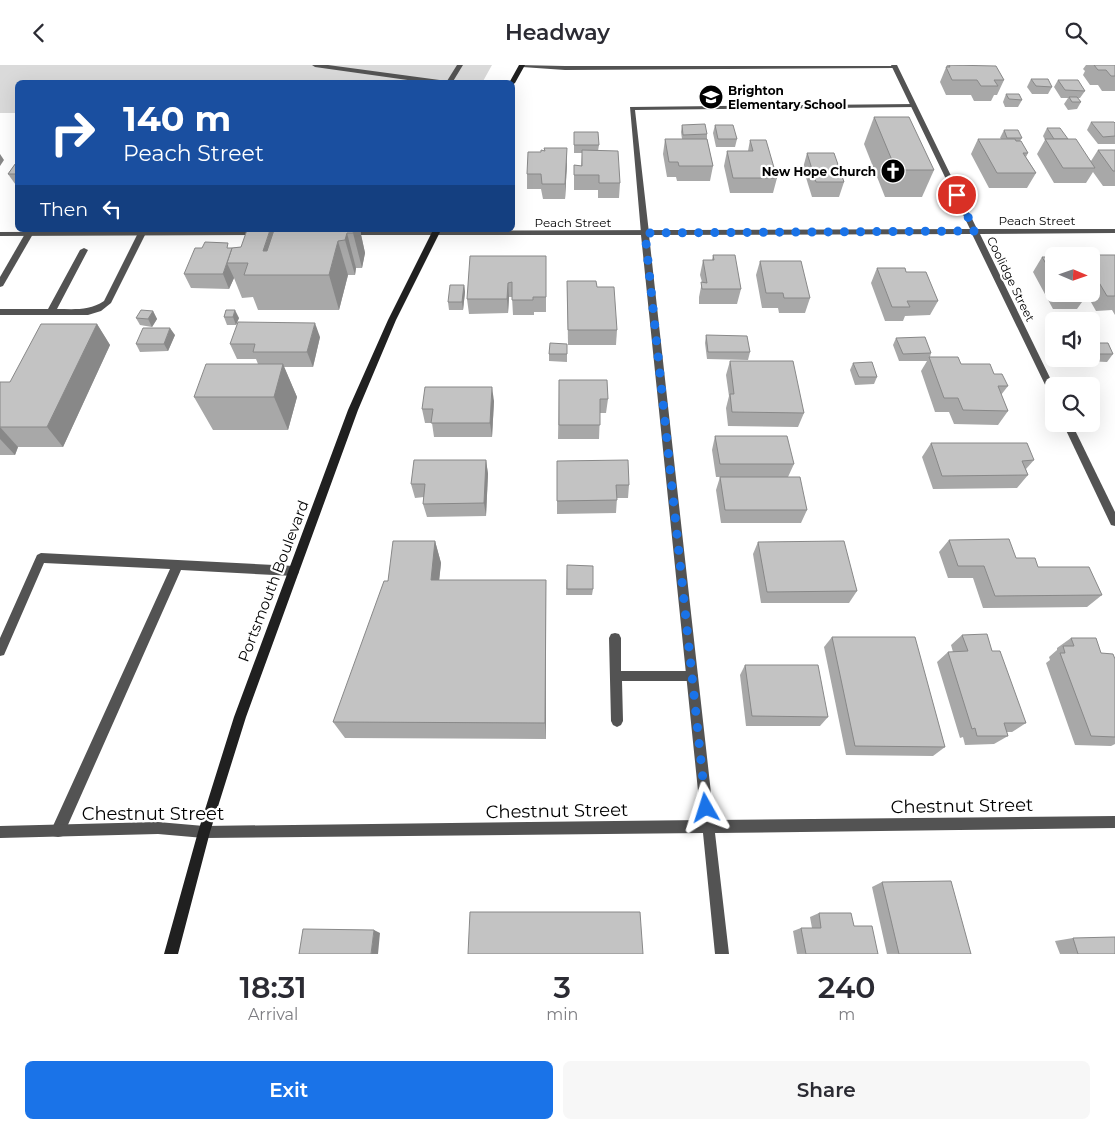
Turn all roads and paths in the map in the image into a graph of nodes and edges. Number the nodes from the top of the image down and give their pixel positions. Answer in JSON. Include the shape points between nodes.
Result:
{"nodes":[{"id":1,"x":315,"y":65,"type":"edge"},
{"id":2,"x":460,"y":65,"type":"edge"},
{"id":3,"x":522,"y":65,"type":"edge"},
{"id":4,"x":894,"y":65,"type":"edge"},
{"id":5,"x":426,"y":80,"type":"edge"},
{"id":6,"x":450,"y":80,"type":"edge"},
{"id":7,"x":514,"y":80,"type":"edge"},
{"id":8,"x":914,"y":106,"type":"junction"},
{"id":9,"x":975,"y":231,"type":"junction"},
{"id":10,"x":1115,"y":231,"type":"edge"},
{"id":11,"x":388,"y":232,"type":"edge"},
{"id":12,"x":436,"y":232,"type":"edge"},
{"id":13,"x":515,"y":232,"type":"edge"},
{"id":14,"x":142,"y":233,"type":"junction"},
{"id":15,"x":270,"y":233,"type":"edge"},
{"id":16,"x":338,"y":233,"type":"edge"},
{"id":17,"x":645,"y":233,"type":"junction"},
{"id":18,"x":0,"y":234,"type":"edge"},
{"id":19,"x":29,"y":234,"type":"junction"},
{"id":20,"x":84,"y":250,"type":"dead end"},
{"id":21,"x":0,"y":284,"type":"edge"},
{"id":22,"x":0,"y":312,"type":"edge"},
{"id":23,"x":51,"y":312,"type":"junction"},
{"id":24,"x":1045,"y":377,"type":"edge"},
{"id":25,"x":1072,"y":432,"type":"edge"},
{"id":26,"x":1115,"y":522,"type":"edge"},
{"id":27,"x":178,"y":564,"type":"junction"},
{"id":28,"x":294,"y":571,"type":"junction"},
{"id":29,"x":615,"y":638,"type":"dead end"},
{"id":30,"x":0,"y":651,"type":"edge"},
{"id":31,"x":616,"y":676,"type":"junction"},
{"id":32,"x":692,"y":676,"type":"junction"},
{"id":33,"x":617,"y":721,"type":"dead end"},
{"id":34,"x":1115,"y":822,"type":"edge"},
{"id":35,"x":708,"y":827,"type":"junction"},
{"id":36,"x":58,"y":831,"type":"junction"},
{"id":37,"x":0,"y":832,"type":"edge"},
{"id":38,"x":204,"y":832,"type":"junction"},
{"id":39,"x":171,"y":954,"type":"edge"},
{"id":40,"x":722,"y":954,"type":"edge"}],
"edges":[{"from":1,"to":5,"type":"street"},
{"from":2,"to":6,"type":"street"},
{"from":3,"to":4,"type":"street","via":[[565,68]]},
{"from":3,"to":7,"type":"main road"},
{"from":4,"to":8,"type":"street","name":"Coolidge Street"},
{"from":8,"to":9,"type":"street","name":"Coolidge Street"},
{"from":8,"to":17,"type":"street","via":[[632,107]]},
{"from":9,"to":10,"type":"street","name":"Peach Street"},
{"from":9,"to":17,"type":"street","name":"Peach Street"},
{"from":9,"to":24,"type":"street","name":"Coolidge Street"},
{"from":11,"to":16,"type":"street","name":"Peach Street"},
{"from":12,"to":28,"type":"main road","name":"Portsmouth Boulevard","via":[[392,320],[353,410]]},
{"from":13,"to":17,"type":"street","name":"Peach Street"},
{"from":14,"to":15,"type":"street"},
{"from":14,"to":19,"type":"street"},
{"from":14,"to":23,"type":"street","via":[[107,303],[88,312]]},
{"from":17,"to":32,"type":"street"},
{"from":18,"to":19,"type":"street"},
{"from":19,"to":21,"type":"street"},
{"from":20,"to":23,"type":"street"},
{"from":22,"to":23,"type":"street"},
{"from":25,"to":26,"type":"street"},
{"from":27,"to":28,"type":"street"},
{"from":27,"to":30,"type":"street","via":[[41,558]]},
{"from":27,"to":36,"type":"street"},
{"from":28,"to":38,"type":"main road","name":"Portsmouth Boulevard","via":[[240,717]]},
{"from":29,"to":31,"type":"street"},
{"from":31,"to":32,"type":"street"},
{"from":31,"to":33,"type":"street"},
{"from":32,"to":35,"type":"street"},
{"from":34,"to":35,"type":"street","name":"Chestnut Street"},
{"from":35,"to":38,"type":"street","name":"Chestnut Street"},
{"from":35,"to":40,"type":"street"},
{"from":36,"to":37,"type":"street","name":"Chestnut Street"},
{"from":36,"to":38,"type":"street","name":"Chestnut Street","via":[[158,827]]},
{"from":38,"to":39,"type":"main road","name":"Portsmouth Boulevard"}]}
